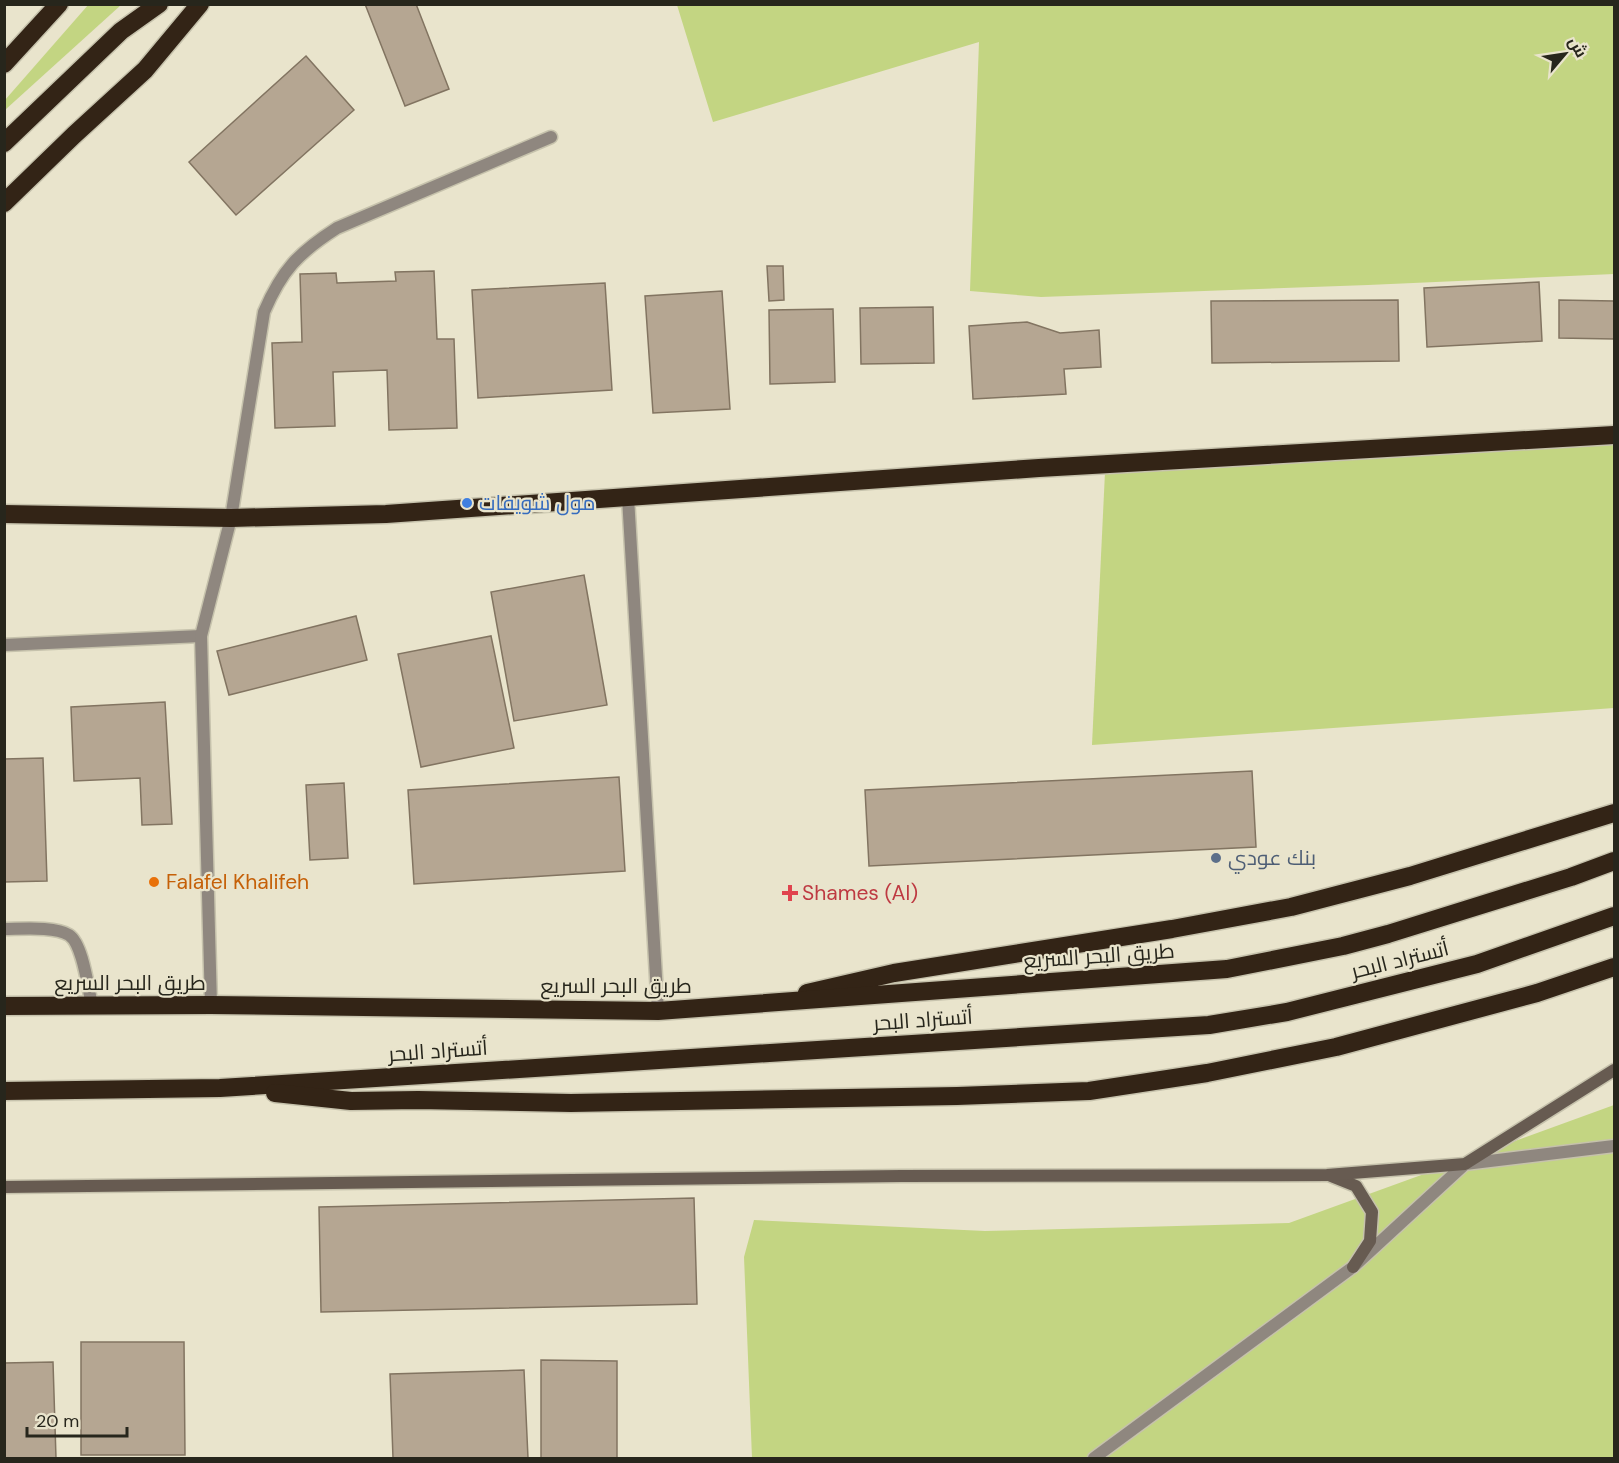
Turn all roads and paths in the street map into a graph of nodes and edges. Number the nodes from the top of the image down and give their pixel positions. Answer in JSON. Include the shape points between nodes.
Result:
{"nodes":[{"id":1,"x":59,"y":4,"type":"edge"},
{"id":2,"x":159,"y":4,"type":"edge"},
{"id":3,"x":200,"y":4,"type":"edge"},
{"id":4,"x":4,"y":64,"type":"edge"},
{"id":5,"x":551,"y":137,"type":"dead end"},
{"id":6,"x":4,"y":143,"type":"edge"},
{"id":7,"x":4,"y":203,"type":"edge"},
{"id":8,"x":1614,"y":435,"type":"edge"},
{"id":9,"x":628,"y":497,"type":"junction"},
{"id":10,"x":4,"y":514,"type":"edge"},
{"id":11,"x":231,"y":518,"type":"junction"},
{"id":12,"x":201,"y":636,"type":"junction"},
{"id":13,"x":4,"y":645,"type":"edge"},
{"id":14,"x":1614,"y":813,"type":"edge"},
{"id":15,"x":1614,"y":861,"type":"edge"},
{"id":16,"x":1614,"y":916,"type":"edge"},
{"id":17,"x":4,"y":929,"type":"edge"},
{"id":18,"x":1614,"y":967,"type":"edge"},
{"id":19,"x":1227,"y":969,"type":"joint"},
{"id":20,"x":769,"y":1004,"type":"junction"},
{"id":21,"x":92,"y":1005,"type":"junction"},
{"id":22,"x":211,"y":1005,"type":"junction"},
{"id":23,"x":4,"y":1006,"type":"edge"},
{"id":24,"x":658,"y":1011,"type":"junction"},
{"id":25,"x":1614,"y":1070,"type":"edge"},
{"id":26,"x":220,"y":1088,"type":"junction"},
{"id":27,"x":4,"y":1090,"type":"edge"},
{"id":28,"x":1614,"y":1146,"type":"edge"},
{"id":29,"x":1465,"y":1164,"type":"junction"},
{"id":30,"x":1327,"y":1174,"type":"junction"},
{"id":31,"x":4,"y":1187,"type":"edge"},
{"id":32,"x":1353,"y":1267,"type":"junction"},
{"id":33,"x":1094,"y":1458,"type":"edge"}],
"edges":[{"from":1,"to":4,"type":"highway"},
{"from":2,"to":6,"type":"highway","via":[[121,31]]},
{"from":3,"to":7,"type":"highway","via":[[145,70]]},
{"from":5,"to":11,"type":"street","via":[[337,228],[292,263],[275,286],[264,312]]},
{"from":8,"to":9,"type":"highway","via":[[1039,468]]},
{"from":9,"to":11,"type":"highway","via":[[386,514]]},
{"from":9,"to":24,"type":"street"},
{"from":10,"to":11,"type":"highway"},
{"from":11,"to":12,"type":"street"},
{"from":12,"to":13,"type":"street"},
{"from":12,"to":22,"type":"street"},
{"from":14,"to":20,"type":"highway","via":[[1410,876],[1291,907],[894,973]]},
{"from":15,"to":19,"type":"highway","name":"أتستراد البحر","via":[[1388,934]]},
{"from":16,"to":26,"type":"highway","name":"أتستراد البحر","via":[[1477,964],[1287,1012],[1209,1025]]},
{"from":17,"to":21,"type":"street","via":[[53,930],[70,936],[78,948]]},
{"from":18,"to":26,"type":"highway","via":[[1537,993],[1336,1047],[1207,1073],[1089,1090],[571,1103],[351,1101]]},
{"from":19,"to":20,"type":"highway","name":"طريق البحر السريع"},
{"from":20,"to":24,"type":"highway","name":"طريق البحر السريع"},
{"from":21,"to":22,"type":"highway","name":"طريق البحر السريع"},
{"from":21,"to":23,"type":"highway","name":"طريق البحر السريع"},
{"from":22,"to":24,"type":"highway","name":"طريق البحر السريع"},
{"from":25,"to":29,"type":"street"},
{"from":26,"to":27,"type":"highway"},
{"from":28,"to":29,"type":"street"},
{"from":29,"to":30,"type":"street"},
{"from":29,"to":32,"type":"street"},
{"from":30,"to":31,"type":"street"},
{"from":30,"to":32,"type":"street","via":[[1356,1186],[1372,1212],[1370,1241]]},
{"from":32,"to":33,"type":"street"}]}
